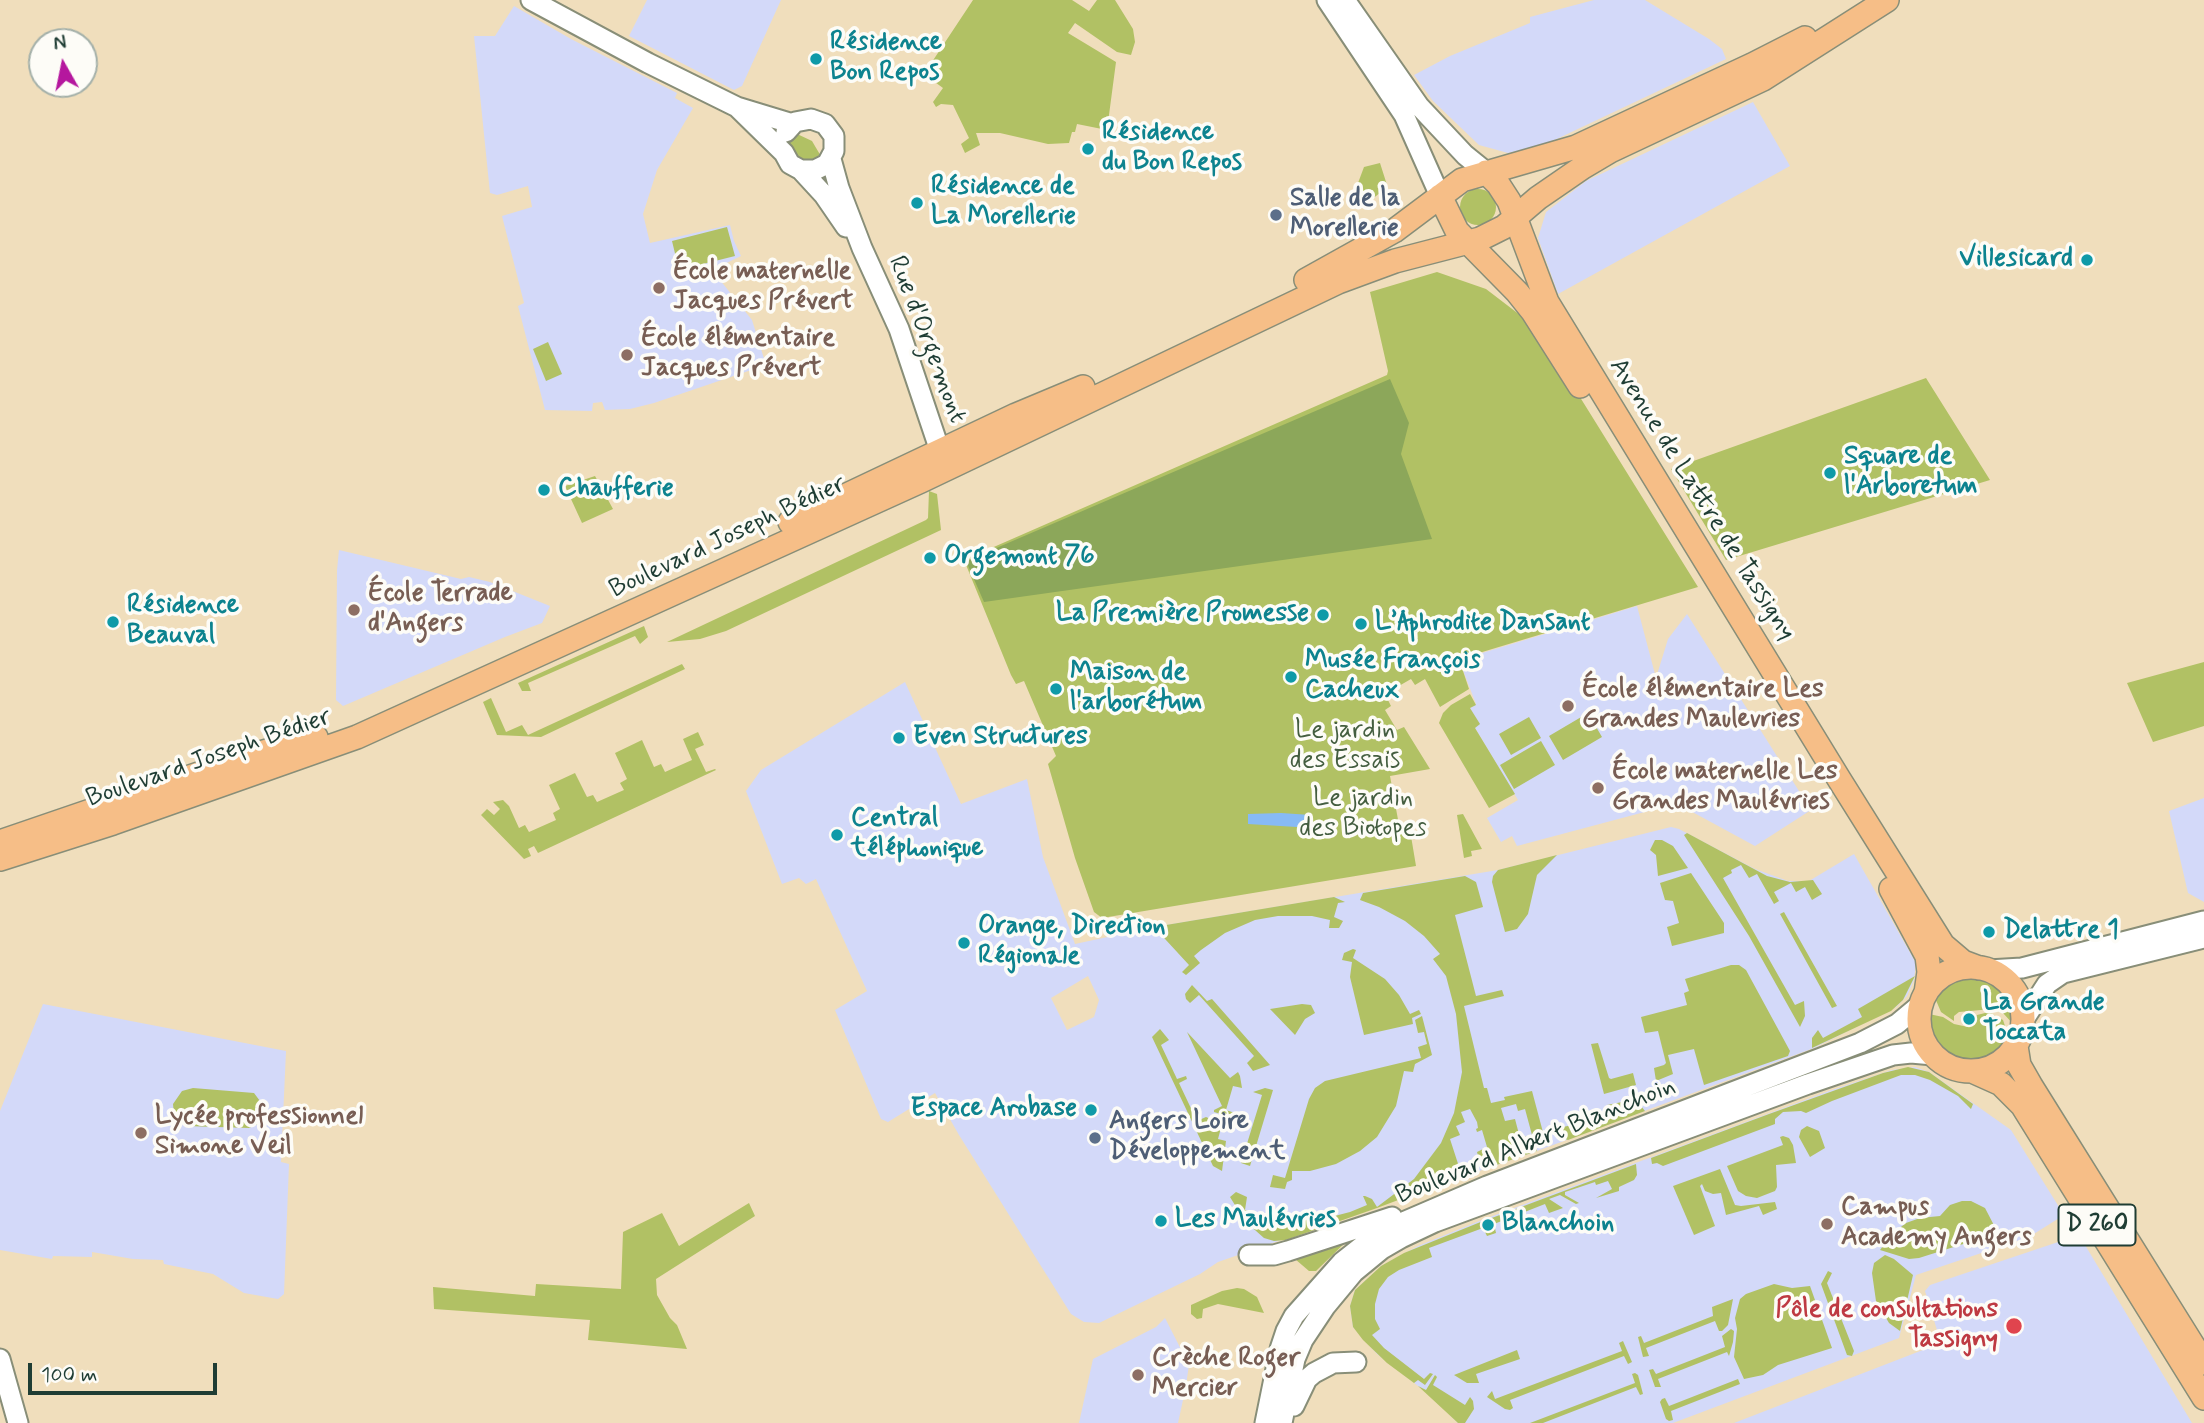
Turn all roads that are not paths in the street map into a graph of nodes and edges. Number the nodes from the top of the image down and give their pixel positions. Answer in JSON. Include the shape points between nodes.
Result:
{"nodes":[{"id":1,"x":531,"y":0,"type":"edge"},
{"id":2,"x":1327,"y":0,"type":"edge"},
{"id":3,"x":1345,"y":0,"type":"edge"},
{"id":4,"x":1868,"y":0,"type":"edge"},
{"id":5,"x":1886,"y":0,"type":"edge"},
{"id":6,"x":1757,"y":72,"type":"junction"},
{"id":7,"x":737,"y":107,"type":"junction"},
{"id":8,"x":793,"y":124,"type":"junction"},
{"id":9,"x":784,"y":153,"type":"junction"},
{"id":10,"x":831,"y":159,"type":"junction"},
{"id":11,"x":801,"y":170,"type":"junction"},
{"id":12,"x":1486,"y":172,"type":"junction"},
{"id":13,"x":1440,"y":196,"type":"junction"},
{"id":14,"x":1515,"y":218,"type":"junction"},
{"id":15,"x":1468,"y":243,"type":"junction"},
{"id":16,"x":862,"y":248,"type":"junction"},
{"id":17,"x":940,"y":451,"type":"junction"},
{"id":18,"x":0,"y":842,"type":"edge"},
{"id":19,"x":0,"y":859,"type":"edge"},
{"id":20,"x":2204,"y":920,"type":"edge"},
{"id":21,"x":2204,"y":938,"type":"edge"},
{"id":22,"x":1983,"y":969,"type":"junction"},
{"id":23,"x":1924,"y":999,"type":"junction"},
{"id":24,"x":2023,"y":1021,"type":"junction"},
{"id":25,"x":2015,"y":1046,"type":"junction"},
{"id":26,"x":1933,"y":1055,"type":"junction"},
{"id":27,"x":1972,"y":1071,"type":"junction"},
{"id":28,"x":1486,"y":1186,"type":"junction"},
{"id":29,"x":1249,"y":1255,"type":"dead end"},
{"id":30,"x":0,"y":1359,"type":"edge"},
{"id":31,"x":1356,"y":1362,"type":"dead end"},
{"id":32,"x":2204,"y":1363,"type":"edge"},
{"id":33,"x":2204,"y":1398,"type":"edge"},
{"id":34,"x":18,"y":1423,"type":"edge"},
{"id":35,"x":1265,"y":1423,"type":"edge"},
{"id":36,"x":1282,"y":1423,"type":"edge"},
{"id":37,"x":1288,"y":1423,"type":"edge"}],
"edges":[{"from":1,"to":7,"type":"street","name":"Rue d'Orgemont"},
{"from":2,"to":13,"type":"street","via":[[1404,115]]},
{"from":3,"to":12,"type":"street","via":[[1419,106]]},
{"from":4,"to":6,"type":"main road"},
{"from":5,"to":6,"type":"main road"},
{"from":6,"to":12,"type":"main road","via":[[1576,147]]},
{"from":6,"to":14,"type":"main road","via":[[1610,151]]},
{"from":7,"to":8,"type":"street","name":"Rue d'Orgemont"},
{"from":7,"to":9,"type":"street","name":"Rue d'Orgemont"},
{"from":8,"to":9,"type":"street","via":[[783,137]]},
{"from":8,"to":10,"type":"street","name":"Rue d'Orgemont","via":[[811,119],[827,126],[835,142]]},
{"from":9,"to":11,"type":"street","name":"Rue d'Orgemont","via":[[790,164]]},
{"from":10,"to":11,"type":"street","via":[[818,169]]},
{"from":10,"to":16,"type":"street","name":"Rue d'Orgemont"},
{"from":11,"to":16,"type":"street","name":"Rue d'Orgemont"},
{"from":12,"to":13,"type":"main road","via":[[1462,180]]},
{"from":12,"to":14,"type":"main road","via":[[1506,195]]},
{"from":13,"to":15,"type":"main road","via":[[1449,219]]},
{"from":13,"to":17,"type":"main road","name":"Boulevard Joseph Bédier","via":[[1328,270]]},
{"from":14,"to":15,"type":"main road"},
{"from":14,"to":22,"type":"main road","name":"Avenue de Lattre de Tassigny","via":[[1547,302],[1845,788],[1943,945],[1963,962]]},
{"from":15,"to":19,"type":"main road","name":"Boulevard Joseph Bédier","via":[[1415,254],[1338,282],[908,486],[358,737]]},
{"from":15,"to":23,"type":"main road","name":"Avenue de Lattre de Tassigny","via":[[1533,312],[1885,879],[1926,952],[1929,972]]},
{"from":16,"to":17,"type":"street","name":"Rue d'Orgemont","via":[[899,330]]},
{"from":17,"to":18,"type":"main road","name":"Boulevard Joseph Bédier","via":[[365,719]]},
{"from":20,"to":22,"type":"street","via":[[2022,968]]},
{"from":21,"to":24,"type":"street","via":[[2063,974],[2047,984]]},
{"from":22,"to":23,"type":"main road","via":[[1953,971],[1938,980]]},
{"from":22,"to":24,"type":"main road","via":[[2014,990]]},
{"from":23,"to":26,"type":"main road","via":[[1919,1026]]},
{"from":23,"to":28,"type":"street","name":"Boulevard Albert Blanchoin","via":[[1897,1024],[1860,1043]]},
{"from":24,"to":25,"type":"main road"},
{"from":25,"to":27,"type":"main road","via":[[1997,1064]]},
{"from":25,"to":32,"type":"main road","number":"D 260","via":[[2031,1086]]},
{"from":26,"to":27,"type":"main road","via":[[1950,1067]]},
{"from":26,"to":36,"type":"street","name":"Boulevard Albert Blanchoin","via":[[1893,1055],[1820,1079],[1401,1238],[1354,1272],[1325,1307],[1295,1359]]},
{"from":27,"to":33,"type":"main road","number":"D 260","via":[[1994,1079],[2022,1105]]},
{"from":28,"to":29,"type":"street","via":[[1275,1255]]},
{"from":28,"to":35,"type":"street","name":"Boulevard Albert Blanchoin","via":[[1380,1232],[1342,1262],[1286,1331]]},
{"from":30,"to":34,"type":"street"},
{"from":31,"to":37,"type":"street","via":[[1325,1366],[1307,1379]]}]}
